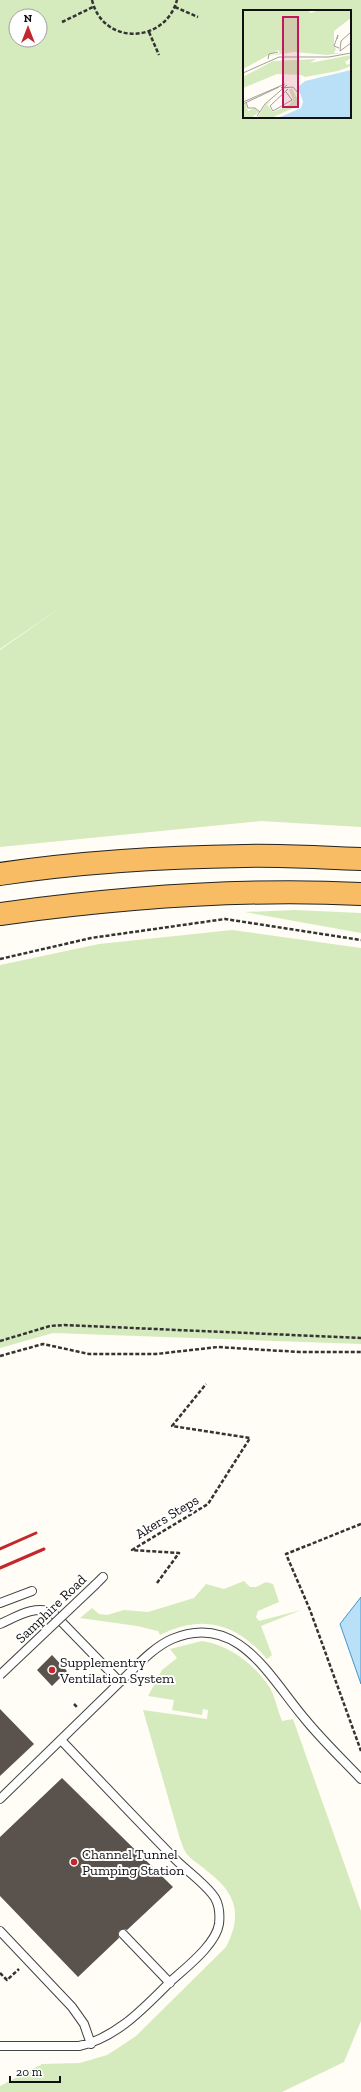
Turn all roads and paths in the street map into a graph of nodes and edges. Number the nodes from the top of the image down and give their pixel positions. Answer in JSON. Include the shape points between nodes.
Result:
{"nodes":[{"id":1,"x":92,"y":0,"type":"edge"},
{"id":2,"x":177,"y":0,"type":"edge"},
{"id":3,"x":93,"y":7,"type":"junction"},
{"id":4,"x":175,"y":7,"type":"junction"},
{"id":5,"x":198,"y":17,"type":"dead end"},
{"id":6,"x":62,"y":22,"type":"dead end"},
{"id":7,"x":149,"y":32,"type":"junction"},
{"id":8,"x":159,"y":55,"type":"dead end"},
{"id":9,"x":361,"y":859,"type":"edge"},
{"id":10,"x":0,"y":874,"type":"edge"},
{"id":11,"x":361,"y":894,"type":"edge"},
{"id":12,"x":0,"y":914,"type":"edge"},
{"id":13,"x":361,"y":940,"type":"edge"},
{"id":14,"x":0,"y":959,"type":"edge"},
{"id":15,"x":361,"y":1338,"type":"edge"},
{"id":16,"x":0,"y":1341,"type":"edge"},
{"id":17,"x":361,"y":1352,"type":"edge"},
{"id":18,"x":0,"y":1356,"type":"edge"},
{"id":19,"x":206,"y":1384,"type":"dead end"},
{"id":20,"x":361,"y":1524,"type":"edge"},
{"id":21,"x":103,"y":1577,"type":"dead end"},
{"id":22,"x":157,"y":1583,"type":"dead end"},
{"id":23,"x":32,"y":1591,"type":"dead end"},
{"id":24,"x":0,"y":1603,"type":"edge"},
{"id":25,"x":0,"y":1624,"type":"edge"},
{"id":26,"x":0,"y":1675,"type":"edge"},
{"id":27,"x":120,"y":1682,"type":"junction"},
{"id":28,"x":60,"y":1740,"type":"junction"},
{"id":29,"x":361,"y":1751,"type":"edge"},
{"id":30,"x":361,"y":1779,"type":"edge"},
{"id":31,"x":0,"y":1798,"type":"edge"},
{"id":32,"x":0,"y":1930,"type":"edge"},
{"id":33,"x":123,"y":1934,"type":"dead end"},
{"id":34,"x":28,"y":1960,"type":"junction"},
{"id":35,"x":0,"y":1973,"type":"edge"},
{"id":36,"x":170,"y":1983,"type":"junction"},
{"id":37,"x":91,"y":2044,"type":"junction"},
{"id":38,"x":0,"y":2046,"type":"edge"}],
"edges":[{"from":1,"to":3,"type":"path"},
{"from":2,"to":4,"type":"path"},
{"from":3,"to":6,"type":"path"},
{"from":3,"to":7,"type":"path","via":[[110,27],[123,33]]},
{"from":4,"to":5,"type":"path"},
{"from":4,"to":7,"type":"path","via":[[165,22]]},
{"from":7,"to":8,"type":"path"},
{"from":9,"to":10,"type":"highway","via":[[247,856],[149,858],[49,866]]},
{"from":11,"to":12,"type":"highway","via":[[250,894],[133,899]]},
{"from":13,"to":14,"type":"path","via":[[225,919],[91,938]]},
{"from":15,"to":16,"type":"path","via":[[64,1325],[50,1326]]},
{"from":17,"to":18,"type":"path","via":[[299,1352],[218,1347],[156,1354],[89,1354],[43,1344]]},
{"from":19,"to":22,"type":"path","name":"Akers Steps","via":[[172,1426],[250,1438],[208,1504],[132,1550],[179,1553]]},
{"from":20,"to":29,"type":"path","via":[[286,1554],[310,1610]]},
{"from":21,"to":26,"type":"lane","name":"Samphire Road","bridge":true},
{"from":23,"to":24,"type":"lane"},
{"from":25,"to":27,"type":"lane","via":[[39,1608],[47,1610],[53,1613]]},
{"from":27,"to":28,"type":"lane"},
{"from":27,"to":30,"type":"lane","via":[[159,1647],[171,1640],[199,1633],[225,1637],[250,1652],[265,1667],[305,1719]]},
{"from":28,"to":31,"type":"lane"},
{"from":28,"to":36,"type":"lane","via":[[216,1899],[219,1918],[213,1938]]},
{"from":32,"to":34,"type":"lane"},
{"from":33,"to":36,"type":"lane"},
{"from":34,"to":35,"type":"path","via":[[7,1980]]},
{"from":34,"to":37,"type":"lane","via":[[72,2007],[84,2024]]},
{"from":36,"to":37,"type":"lane","via":[[129,2022]]},
{"from":37,"to":38,"type":"lane"}]}
